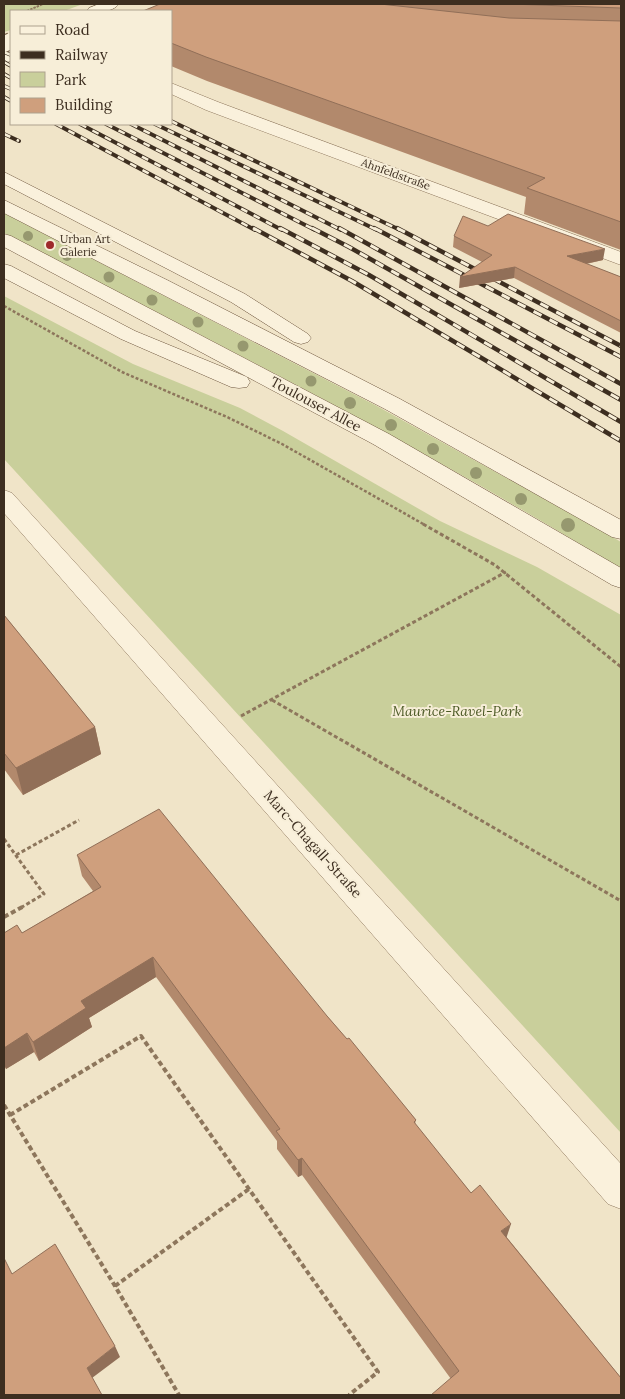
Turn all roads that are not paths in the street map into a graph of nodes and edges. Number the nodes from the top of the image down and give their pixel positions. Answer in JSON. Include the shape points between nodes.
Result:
{"nodes":[{"id":1,"x":112,"y":4,"type":"edge"},
{"id":2,"x":97,"y":10,"type":"edge"},
{"id":3,"x":172,"y":88,"type":"edge"},
{"id":4,"x":4,"y":177,"type":"edge"},
{"id":5,"x":4,"y":206,"type":"edge"},
{"id":6,"x":4,"y":240,"type":"edge"},
{"id":7,"x":621,"y":259,"type":"edge"},
{"id":8,"x":4,"y":270,"type":"edge"},
{"id":9,"x":399,"y":408,"type":"junction"},
{"id":10,"x":381,"y":439,"type":"junction"},
{"id":11,"x":4,"y":498,"type":"edge"},
{"id":12,"x":621,"y":531,"type":"edge"},
{"id":13,"x":621,"y":579,"type":"edge"},
{"id":14,"x":621,"y":1191,"type":"edge"}],
"edges":[{"from":1,"to":2,"type":"main road"},
{"from":3,"to":7,"type":"main road","name":"Ahnfeldstraße"},
{"from":4,"to":9,"type":"main road","via":[[238,298],[279,326],[365,373]]},
{"from":5,"to":9,"type":"main road"},
{"from":6,"to":10,"type":"main road","name":"Toulouser Allee"},
{"from":8,"to":10,"type":"main road","via":[[128,336],[234,379],[316,420]]},
{"from":9,"to":12,"type":"main road"},
{"from":10,"to":13,"type":"main road","name":"Toulouser Allee"},
{"from":11,"to":14,"type":"main road","name":"Marc-Chagall-Straße"}]}
